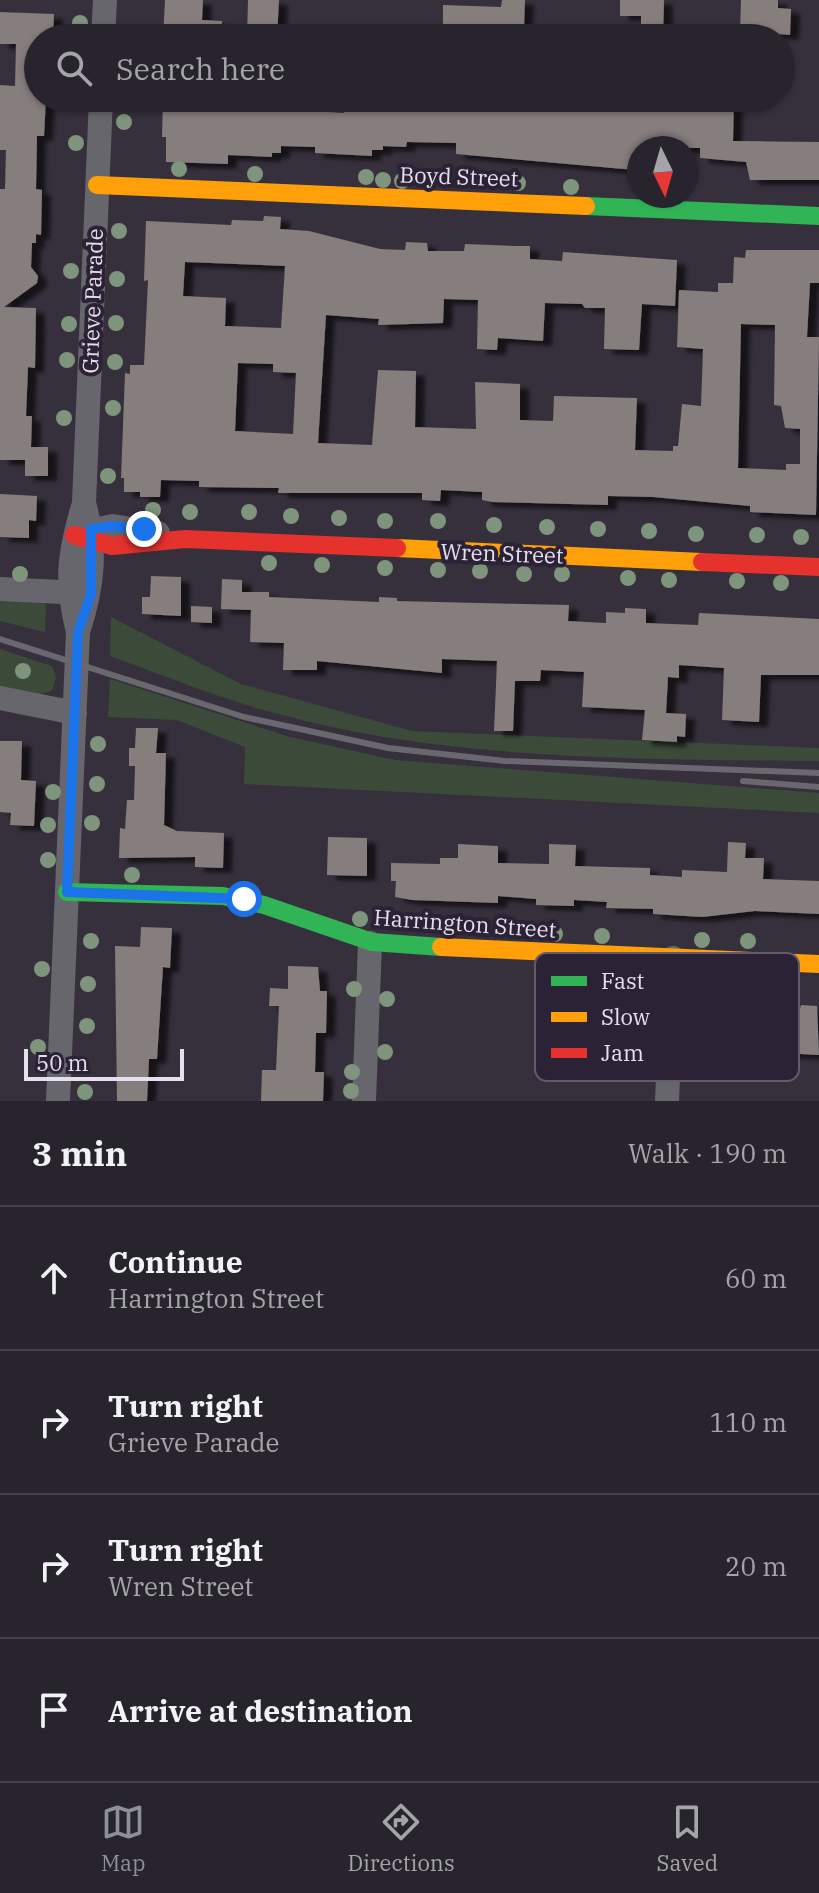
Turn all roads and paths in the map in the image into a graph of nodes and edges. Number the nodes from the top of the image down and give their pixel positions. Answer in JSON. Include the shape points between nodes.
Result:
{"nodes":[{"id":1,"x":105,"y":0,"type":"edge"},
{"id":2,"x":104,"y":24,"type":"edge"},
{"id":3,"x":100,"y":112,"type":"edge"},
{"id":4,"x":97,"y":185,"type":"junction"},
{"id":5,"x":819,"y":216,"type":"edge"},
{"id":6,"x":86,"y":536,"type":"junction"},
{"id":7,"x":185,"y":539,"type":"joint"},
{"id":8,"x":819,"y":567,"type":"edge"},
{"id":9,"x":0,"y":589,"type":"edge"},
{"id":10,"x":80,"y":593,"type":"junction"},
{"id":11,"x":0,"y":698,"type":"edge"},
{"id":12,"x":75,"y":713,"type":"junction"},
{"id":13,"x":67,"y":892,"type":"junction"},
{"id":14,"x":370,"y":943,"type":"junction"},
{"id":15,"x":572,"y":953,"type":"edge"},
{"id":16,"x":799,"y":963,"type":"edge"},
{"id":17,"x":819,"y":964,"type":"edge"},
{"id":18,"x":668,"y":1081,"type":"edge"},
{"id":19,"x":58,"y":1101,"type":"edge"},
{"id":20,"x":364,"y":1101,"type":"edge"},
{"id":21,"x":667,"y":1101,"type":"edge"}],
"edges":[{"from":1,"to":2,"type":"street"},
{"from":3,"to":4,"type":"street","name":"Grieve Parade"},
{"from":4,"to":5,"type":"street","name":"Boyd Street"},
{"from":4,"to":6,"type":"street","name":"Grieve Parade"},
{"from":6,"to":7,"type":"street","name":"Wren Street","via":[[113,526]]},
{"from":6,"to":10,"type":"street","name":"Grieve Parade"},
{"from":7,"to":8,"type":"street","name":"Wren Street"},
{"from":9,"to":10,"type":"street"},
{"from":10,"to":12,"type":"street","name":"Grieve Parade"},
{"from":11,"to":12,"type":"street"},
{"from":12,"to":13,"type":"street","name":"Grieve Parade"},
{"from":13,"to":14,"type":"street","name":"Harrington Street","via":[[230,897]]},
{"from":13,"to":19,"type":"street","name":"Grieve Parade"},
{"from":14,"to":15,"type":"street","name":"Harrington Street"},
{"from":14,"to":20,"type":"street"},
{"from":16,"to":17,"type":"street","name":"Harrington Street"},
{"from":18,"to":21,"type":"street"}]}
